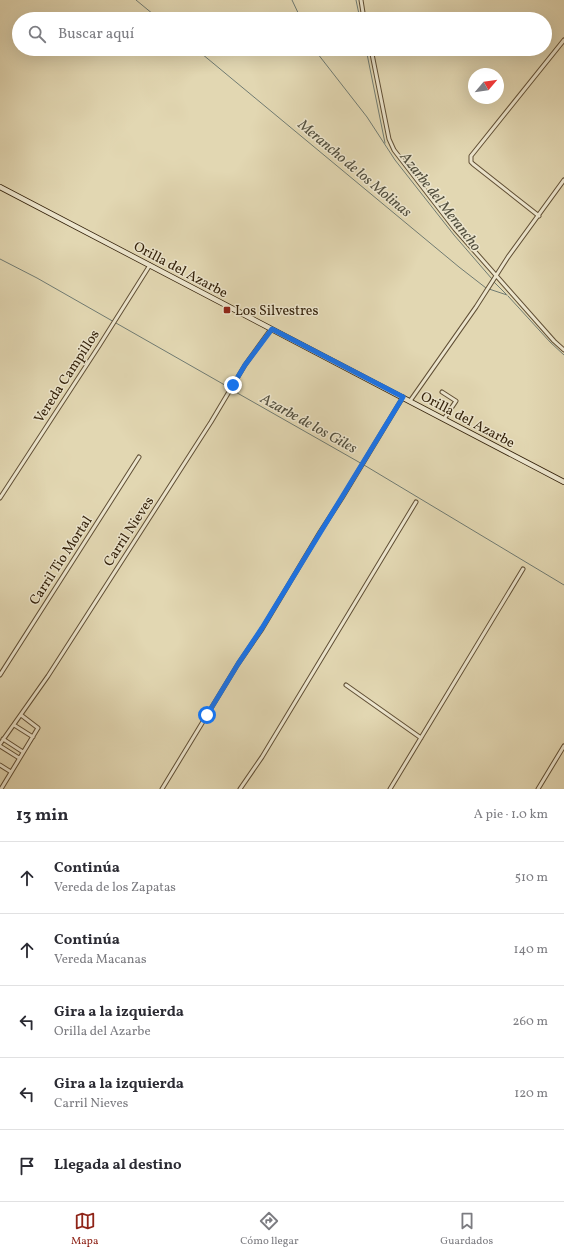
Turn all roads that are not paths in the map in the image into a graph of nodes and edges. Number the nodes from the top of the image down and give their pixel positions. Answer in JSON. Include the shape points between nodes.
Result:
{"nodes":[{"id":1,"x":361,"y":0,"type":"edge"},
{"id":2,"x":363,"y":12,"type":"edge"},
{"id":3,"x":564,"y":40,"type":"edge"},
{"id":4,"x":552,"y":55,"type":"edge"},
{"id":5,"x":372,"y":56,"type":"edge"},
{"id":6,"x":551,"y":56,"type":"edge"},
{"id":7,"x":564,"y":180,"type":"edge"},
{"id":8,"x":0,"y":187,"type":"edge"},
{"id":9,"x":539,"y":216,"type":"junction"},
{"id":10,"x":150,"y":265,"type":"junction"},
{"id":11,"x":495,"y":279,"type":"junction"},
{"id":12,"x":272,"y":329,"type":"junction"},
{"id":13,"x":564,"y":350,"type":"edge"},
{"id":14,"x":442,"y":392,"type":"dead end"},
{"id":15,"x":403,"y":397,"type":"junction"},
{"id":16,"x":410,"y":401,"type":"junction"},
{"id":17,"x":444,"y":419,"type":"junction"},
{"id":18,"x":139,"y":457,"type":"dead end"},
{"id":19,"x":564,"y":482,"type":"edge"},
{"id":20,"x":0,"y":498,"type":"edge"},
{"id":21,"x":416,"y":502,"type":"dead end"},
{"id":22,"x":523,"y":569,"type":"dead end"},
{"id":23,"x":0,"y":675,"type":"edge"},
{"id":24,"x":346,"y":685,"type":"dead end"},
{"id":25,"x":21,"y":715,"type":"junction"},
{"id":26,"x":14,"y":725,"type":"junction"},
{"id":27,"x":33,"y":737,"type":"junction"},
{"id":28,"x":421,"y":738,"type":"junction"},
{"id":29,"x":3,"y":739,"type":"junction"},
{"id":30,"x":0,"y":745,"type":"edge"},
{"id":31,"x":564,"y":746,"type":"edge"},
{"id":32,"x":23,"y":752,"type":"junction"},
{"id":33,"x":19,"y":758,"type":"junction"},
{"id":34,"x":0,"y":765,"type":"edge"},
{"id":35,"x":11,"y":772,"type":"junction"},
{"id":36,"x":0,"y":779,"type":"edge"},
{"id":37,"x":5,"y":782,"type":"junction"},
{"id":38,"x":1,"y":789,"type":"edge"},
{"id":39,"x":162,"y":789,"type":"edge"},
{"id":40,"x":240,"y":789,"type":"edge"},
{"id":41,"x":390,"y":789,"type":"edge"},
{"id":42,"x":538,"y":789,"type":"edge"}],
"edges":[{"from":1,"to":2,"type":"street"},
{"from":3,"to":4,"type":"street"},
{"from":5,"to":11,"type":"street","via":[[389,139],[394,150]]},
{"from":6,"to":9,"type":"street","via":[[471,156],[473,164]]},
{"from":7,"to":9,"type":"street"},
{"from":8,"to":10,"type":"street","name":"Orilla del Azarbe"},
{"from":9,"to":11,"type":"street"},
{"from":10,"to":12,"type":"street","name":"Orilla del Azarbe"},
{"from":10,"to":20,"type":"street","name":"Vereda Campillos"},
{"from":11,"to":13,"type":"street"},
{"from":11,"to":16,"type":"street"},
{"from":12,"to":15,"type":"street","name":"Orilla del Azarbe"},
{"from":12,"to":25,"type":"street","name":"Carril Nieves","via":[[245,365],[211,422]]},
{"from":14,"to":17,"type":"street","via":[[456,401]]},
{"from":15,"to":16,"type":"street","name":"Orilla del Azarbe"},
{"from":15,"to":39,"type":"street"},
{"from":16,"to":17,"type":"street","name":"Orilla del Azarbe"},
{"from":17,"to":19,"type":"street","name":"Orilla del Azarbe"},
{"from":18,"to":23,"type":"street","name":"Carril Tio Mortal"},
{"from":21,"to":40,"type":"street","via":[[262,757]]},
{"from":22,"to":28,"type":"street"},
{"from":24,"to":28,"type":"street"},
{"from":25,"to":26,"type":"street","name":"Carril Nieves"},
{"from":25,"to":27,"type":"street","via":[[38,728]]},
{"from":26,"to":27,"type":"street"},
{"from":26,"to":29,"type":"street","name":"Carril Nieves"},
{"from":27,"to":32,"type":"street"},
{"from":28,"to":41,"type":"street"},
{"from":29,"to":30,"type":"street","name":"Carril Nieves"},
{"from":29,"to":32,"type":"street"},
{"from":30,"to":33,"type":"street"},
{"from":31,"to":42,"type":"street"},
{"from":32,"to":33,"type":"street"},
{"from":33,"to":35,"type":"street"},
{"from":34,"to":35,"type":"street"},
{"from":35,"to":37,"type":"street"},
{"from":36,"to":37,"type":"street"},
{"from":37,"to":38,"type":"street"}]}
